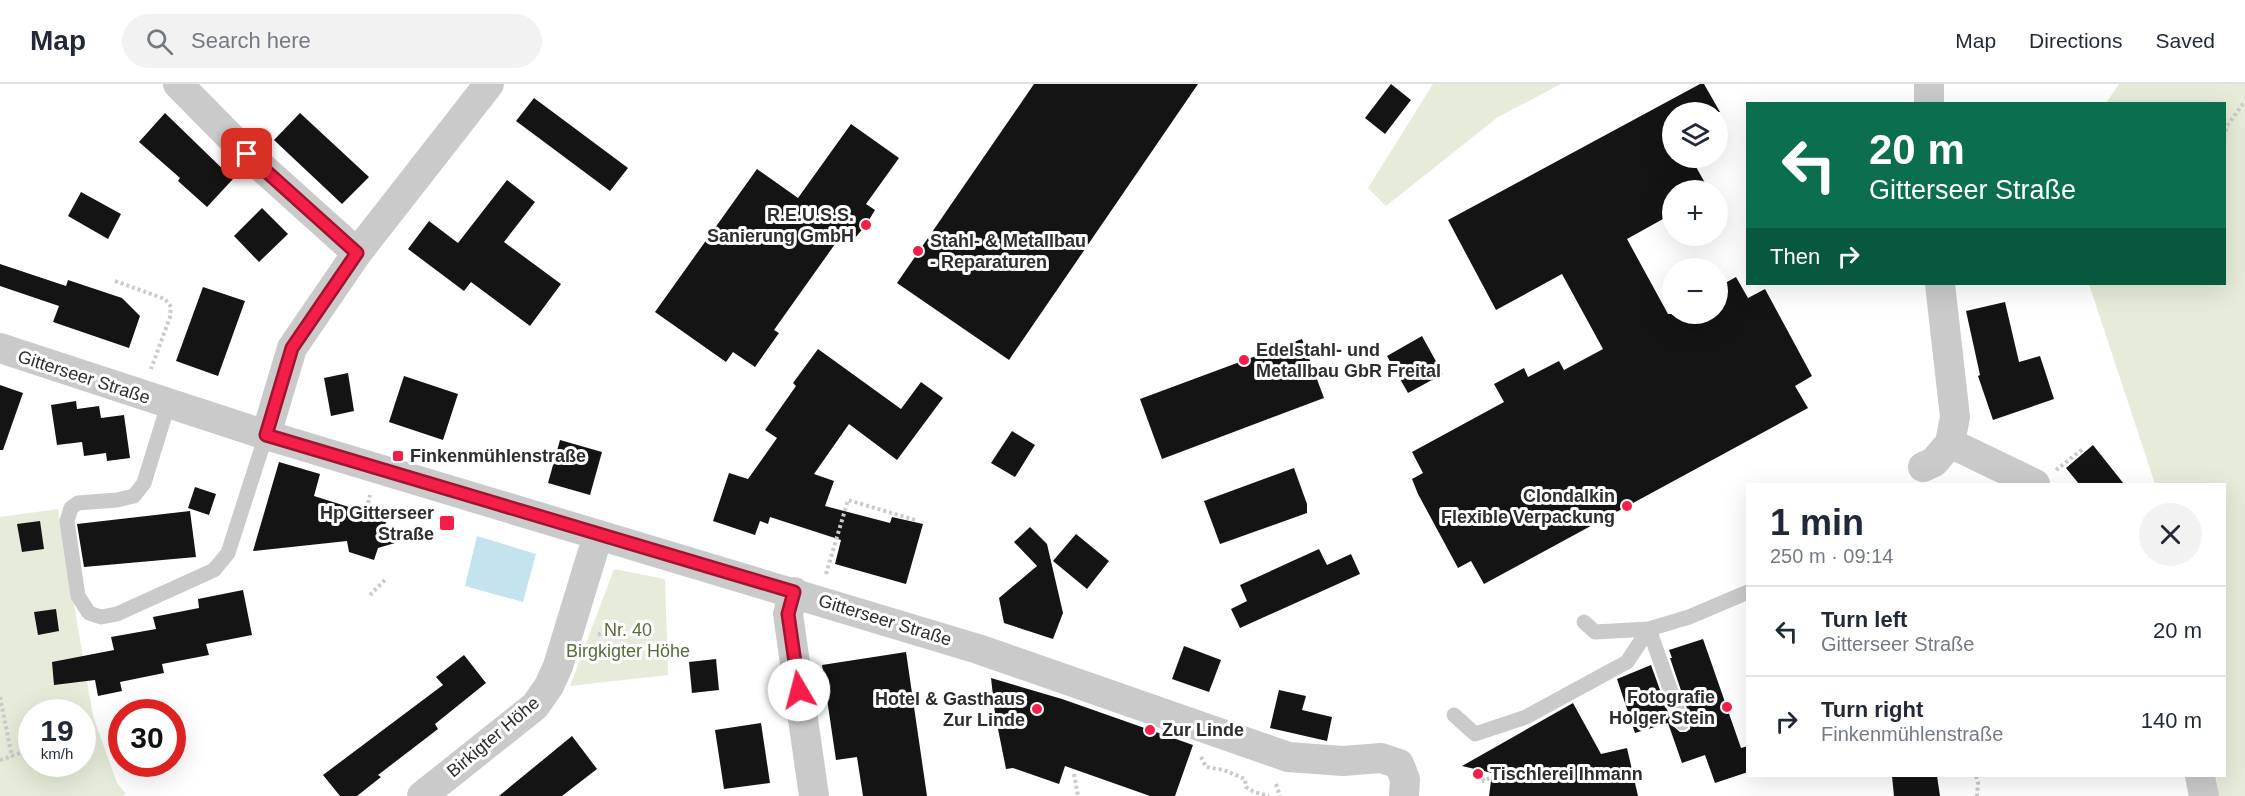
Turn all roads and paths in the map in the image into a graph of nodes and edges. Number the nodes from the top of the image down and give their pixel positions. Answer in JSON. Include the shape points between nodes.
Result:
{"nodes":[{"id":1,"x":178,"y":84,"type":"edge"},
{"id":2,"x":489,"y":84,"type":"edge"},
{"id":3,"x":1929,"y":84,"type":"edge"},
{"id":4,"x":2245,"y":100,"type":"edge"},
{"id":5,"x":1929,"y":102,"type":"edge"},
{"id":6,"x":2226,"y":130,"type":"edge"},
{"id":7,"x":357,"y":253,"type":"junction"},
{"id":8,"x":115,"y":281,"type":"dead end"},
{"id":9,"x":1940,"y":285,"type":"edge"},
{"id":10,"x":0,"y":348,"type":"edge"},
{"id":11,"x":151,"y":370,"type":"dead end"},
{"id":12,"x":168,"y":405,"type":"junction"},
{"id":13,"x":266,"y":435,"type":"junction"},
{"id":14,"x":1950,"y":442,"type":"junction"},
{"id":15,"x":2083,"y":449,"type":"dead end"},
{"id":16,"x":2073,"y":458,"type":"dead end"},
{"id":17,"x":1923,"y":467,"type":"dead end"},
{"id":18,"x":2033,"y":483,"type":"edge"},
{"id":19,"x":372,"y":491,"type":"dead end"},
{"id":20,"x":367,"y":509,"type":"dead end"},
{"id":21,"x":915,"y":520,"type":"dead end"},
{"id":22,"x":598,"y":535,"type":"junction"},
{"id":23,"x":826,"y":576,"type":"dead end"},
{"id":24,"x":387,"y":578,"type":"dead end"},
{"id":25,"x":794,"y":592,"type":"junction"},
{"id":26,"x":1746,"y":593,"type":"edge"},
{"id":27,"x":369,"y":595,"type":"dead end"},
{"id":28,"x":1584,"y":622,"type":"dead end"},
{"id":29,"x":1649,"y":629,"type":"junction"},
{"id":30,"x":0,"y":697,"type":"edge"},
{"id":31,"x":1454,"y":715,"type":"dead end"},
{"id":32,"x":1682,"y":723,"type":"dead end"},
{"id":33,"x":1198,"y":750,"type":"dead end"},
{"id":34,"x":18,"y":755,"type":"edge"},
{"id":35,"x":12,"y":757,"type":"junction"},
{"id":36,"x":0,"y":760,"type":"edge"},
{"id":37,"x":1480,"y":773,"type":"dead end"},
{"id":38,"x":1074,"y":774,"type":"dead end"},
{"id":39,"x":1496,"y":775,"type":"dead end"},
{"id":40,"x":1976,"y":777,"type":"edge"},
{"id":41,"x":2200,"y":777,"type":"edge"},
{"id":42,"x":1276,"y":784,"type":"dead end"},
{"id":43,"x":422,"y":796,"type":"edge"},
{"id":44,"x":814,"y":796,"type":"edge"},
{"id":45,"x":1078,"y":796,"type":"edge"},
{"id":46,"x":1269,"y":796,"type":"edge"},
{"id":47,"x":1280,"y":796,"type":"edge"},
{"id":48,"x":1404,"y":796,"type":"edge"},
{"id":49,"x":1977,"y":796,"type":"edge"},
{"id":50,"x":2204,"y":796,"type":"edge"}],
"edges":[{"from":1,"to":7,"type":"street","via":[[247,154]]},
{"from":2,"to":7,"type":"street"},
{"from":3,"to":5,"type":"street"},
{"from":4,"to":6,"type":"path"},
{"from":7,"to":13,"type":"street","via":[[292,348]]},
{"from":8,"to":11,"type":"path","via":[[165,300],[171,307]]},
{"from":9,"to":14,"type":"street","via":[[1955,417]]},
{"from":10,"to":12,"type":"street","name":"Gitterseer Straße"},
{"from":12,"to":13,"type":"street","name":"Gitterseer Straße"},
{"from":12,"to":13,"type":"lane","name":"Gitterseer Straße","via":[[144,483],[134,496],[78,503],[71,508],[67,521],[78,596],[89,614],[117,614],[214,570],[228,553]]},
{"from":13,"to":22,"type":"street","name":"Gitterseer Straße"},
{"from":14,"to":17,"type":"street","via":[[1943,454]]},
{"from":14,"to":18,"type":"street"},
{"from":15,"to":16,"type":"path"},
{"from":19,"to":20,"type":"path"},
{"from":21,"to":23,"type":"path","via":[[848,500]]},
{"from":22,"to":25,"type":"street","name":"Gitterseer Straße"},
{"from":22,"to":43,"type":"street","name":"Birkigter Höhe","via":[[549,686],[535,706]]},
{"from":24,"to":27,"type":"path"},
{"from":25,"to":44,"type":"street","via":[[788,614]]},
{"from":25,"to":48,"type":"street","name":"Gitterseer Straße","via":[[1045,670],[1288,757],[1342,761],[1381,758],[1399,764],[1405,779]]},
{"from":26,"to":29,"type":"lane"},
{"from":28,"to":29,"type":"lane","via":[[1595,632]]},
{"from":29,"to":31,"type":"lane","via":[[1627,662],[1526,717],[1475,734]]},
{"from":29,"to":32,"type":"lane"},
{"from":30,"to":35,"type":"path"},
{"from":33,"to":46,"type":"path","via":[[1206,768],[1245,778],[1246,787]]},
{"from":34,"to":35,"type":"path"},
{"from":35,"to":36,"type":"path"},
{"from":37,"to":39,"type":"path","via":[[1484,781]]},
{"from":38,"to":45,"type":"path"},
{"from":40,"to":49,"type":"path"},
{"from":41,"to":50,"type":"street"},
{"from":42,"to":47,"type":"path"}]}
